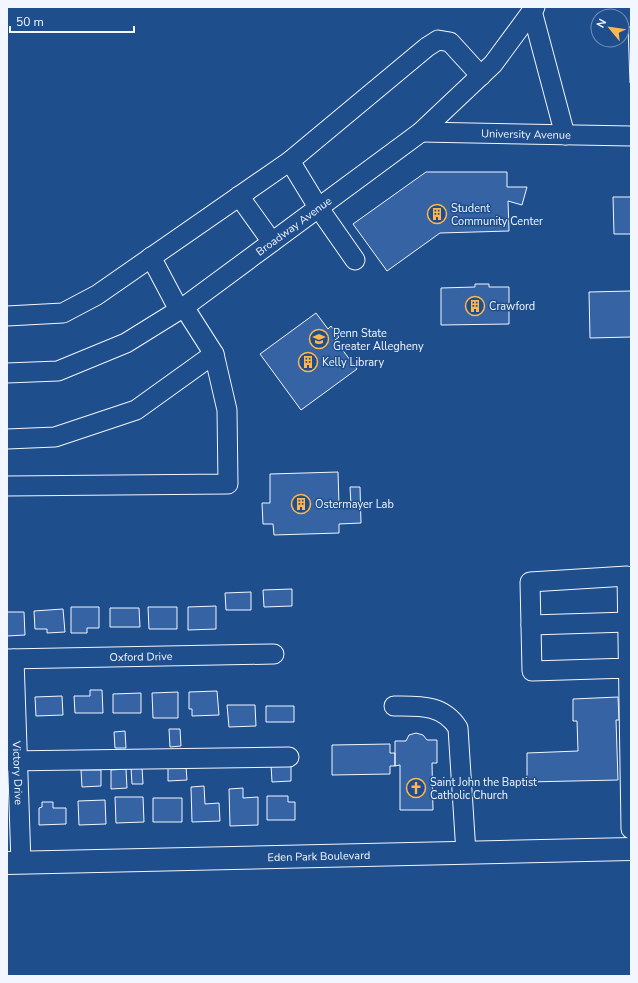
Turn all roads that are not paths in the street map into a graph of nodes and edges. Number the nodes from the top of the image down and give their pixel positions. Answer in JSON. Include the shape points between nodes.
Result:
{"nodes":[{"id":1,"x":534,"y":9,"type":"edge"},
{"id":2,"x":481,"y":76,"type":"junction"},
{"id":3,"x":421,"y":132,"type":"junction"},
{"id":4,"x":565,"y":135,"type":"junction"},
{"id":5,"x":631,"y":136,"type":"edge"},
{"id":6,"x":290,"y":161,"type":"junction"},
{"id":7,"x":239,"y":196,"type":"junction"},
{"id":8,"x":318,"y":207,"type":"junction"},
{"id":9,"x":272,"y":242,"type":"junction"},
{"id":10,"x":151,"y":257,"type":"junction"},
{"id":11,"x":355,"y":260,"type":"dead end"},
{"id":12,"x":182,"y":308,"type":"junction"},
{"id":13,"x":7,"y":316,"type":"edge"},
{"id":14,"x":214,"y":354,"type":"junction"},
{"id":15,"x":7,"y":373,"type":"edge"},
{"id":16,"x":7,"y":439,"type":"edge"},
{"id":17,"x":7,"y":486,"type":"edge"},
{"id":18,"x":628,"y":622,"type":"junction"},
{"id":19,"x":531,"y":625,"type":"junction"},
{"id":20,"x":274,"y":654,"type":"dead end"},
{"id":21,"x":11,"y":659,"type":"edge"},
{"id":22,"x":629,"y":668,"type":"junction"},
{"id":23,"x":394,"y":706,"type":"dead end"},
{"id":24,"x":289,"y":757,"type":"dead end"},
{"id":25,"x":12,"y":761,"type":"edge"},
{"id":26,"x":631,"y":829,"type":"edge"},
{"id":27,"x":631,"y":849,"type":"edge"},
{"id":28,"x":466,"y":853,"type":"junction"},
{"id":29,"x":14,"y":863,"type":"edge"}],
"edges":[{"from":1,"to":2,"type":"street","name":"Broadway Avenue","via":[[494,64]]},
{"from":1,"to":4,"type":"street"},
{"from":2,"to":3,"type":"street","name":"Broadway Avenue"},
{"from":2,"to":6,"type":"street","via":[[450,42],[438,40],[426,47]]},
{"from":3,"to":4,"type":"street","name":"University Avenue"},
{"from":3,"to":8,"type":"street","name":"Broadway Avenue"},
{"from":4,"to":5,"type":"street","name":"University Avenue"},
{"from":6,"to":7,"type":"street"},
{"from":6,"to":8,"type":"street"},
{"from":7,"to":9,"type":"street"},
{"from":7,"to":10,"type":"street"},
{"from":8,"to":9,"type":"street","name":"Broadway Avenue"},
{"from":8,"to":11,"type":"street"},
{"from":9,"to":12,"type":"street","name":"Broadway Avenue"},
{"from":10,"to":12,"type":"street"},
{"from":10,"to":13,"type":"street","via":[[97,295],[63,313]]},
{"from":12,"to":14,"type":"street"},
{"from":12,"to":15,"type":"street","name":"Broadway Avenue","via":[[126,343],[58,371]]},
{"from":14,"to":16,"type":"street","via":[[136,410],[55,436]]},
{"from":14,"to":17,"type":"street","via":[[227,410],[228,484]]},
{"from":18,"to":19,"type":"street"},
{"from":18,"to":19,"type":"street","via":[[627,576],[530,582]]},
{"from":18,"to":22,"type":"street"},
{"from":19,"to":22,"type":"street","via":[[532,671]]},
{"from":20,"to":21,"type":"street","name":"Oxford Drive"},
{"from":21,"to":25,"type":"street","name":"Victory Drive"},
{"from":22,"to":26,"type":"street"},
{"from":23,"to":28,"type":"street","via":[[428,706],[454,720],[458,728]]},
{"from":24,"to":25,"type":"street"},
{"from":25,"to":29,"type":"street","name":"Victory Drive"},
{"from":27,"to":28,"type":"main road","name":"Eden Park Boulevard"},
{"from":28,"to":29,"type":"main road","name":"Eden Park Boulevard"}]}
